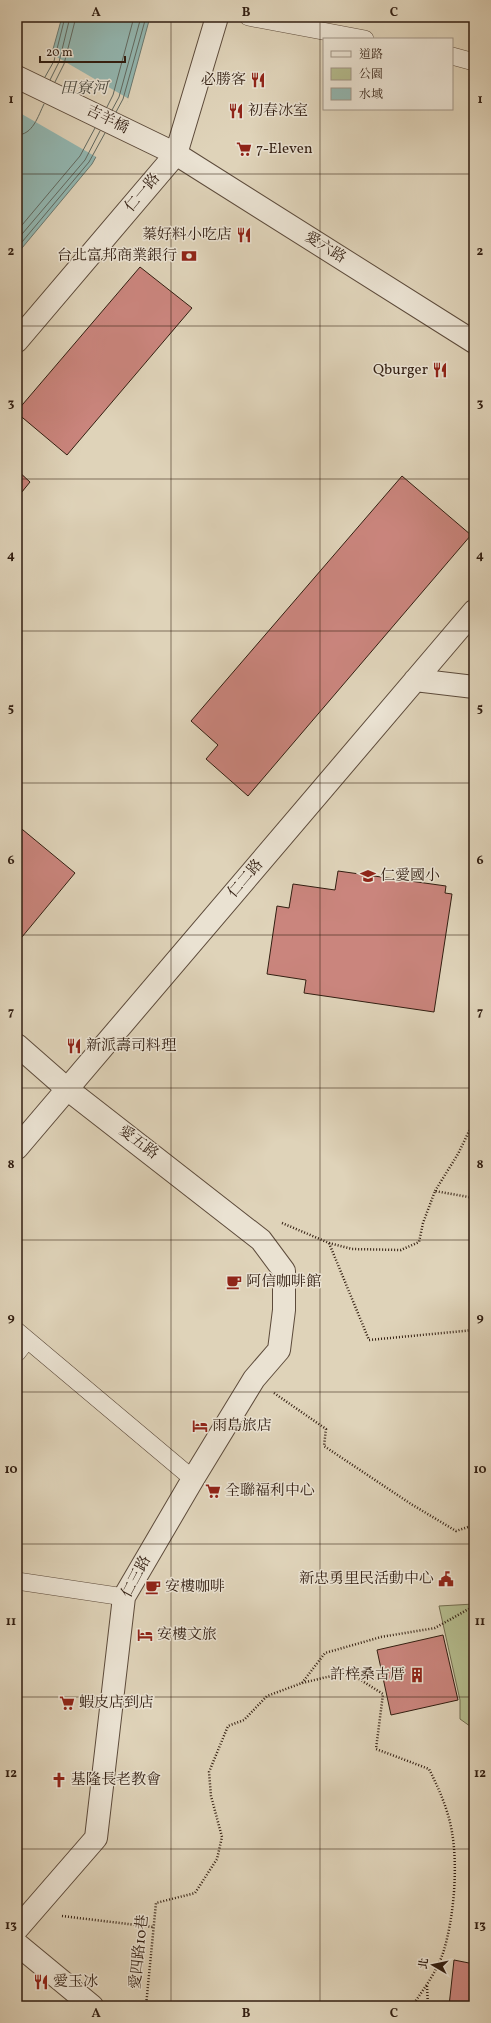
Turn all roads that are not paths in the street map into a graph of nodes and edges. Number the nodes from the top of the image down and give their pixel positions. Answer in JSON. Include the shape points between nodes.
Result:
{"nodes":[{"id":1,"x":217,"y":17,"type":"edge"},
{"id":2,"x":248,"y":17,"type":"edge"},
{"id":3,"x":360,"y":38,"type":"edge"},
{"id":4,"x":453,"y":56,"type":"edge"},
{"id":5,"x":474,"y":62,"type":"edge"},
{"id":6,"x":17,"y":76,"type":"edge"},
{"id":7,"x":176,"y":154,"type":"junction"},
{"id":8,"x":17,"y":341,"type":"edge"},
{"id":9,"x":474,"y":342,"type":"edge"},
{"id":10,"x":474,"y":610,"type":"edge"},
{"id":11,"x":415,"y":680,"type":"junction"},
{"id":12,"x":474,"y":687,"type":"edge"},
{"id":13,"x":17,"y":1045,"type":"edge"},
{"id":14,"x":66,"y":1088,"type":"junction"},
{"id":15,"x":17,"y":1148,"type":"edge"},
{"id":16,"x":262,"y":1240,"type":"joint"},
{"id":17,"x":20,"y":1341,"type":"edge"},
{"id":18,"x":193,"y":1479,"type":"junction"},
{"id":19,"x":17,"y":1581,"type":"edge"},
{"id":20,"x":124,"y":1597,"type":"junction"},
{"id":21,"x":17,"y":1929,"type":"edge"},
{"id":22,"x":17,"y":1944,"type":"edge"},
{"id":23,"x":92,"y":2006,"type":"edge"}],
"edges":[{"from":1,"to":7,"type":"street","name":"仁一路"},
{"from":2,"to":3,"type":"lane"},
{"from":4,"to":5,"type":"lane"},
{"from":6,"to":7,"type":"street","name":"吉羊橋"},
{"from":7,"to":8,"type":"street","name":"仁一路"},
{"from":7,"to":9,"type":"street","name":"愛六路"},
{"from":10,"to":11,"type":"street","name":"仁二路"},
{"from":11,"to":12,"type":"street"},
{"from":11,"to":14,"type":"street","name":"仁二路"},
{"from":13,"to":14,"type":"street","name":"愛五路"},
{"from":14,"to":15,"type":"street","name":"仁二路"},
{"from":14,"to":16,"type":"street","name":"愛五路"},
{"from":16,"to":18,"type":"street","name":"仁三路","via":[[284,1271],[284,1310],[279,1350],[254,1379]]},
{"from":17,"to":18,"type":"lane"},
{"from":18,"to":20,"type":"street","name":"仁三路"},
{"from":19,"to":20,"type":"lane"},
{"from":20,"to":21,"type":"street","name":"仁三路","via":[[96,1838]]},
{"from":22,"to":23,"type":"street"}]}
